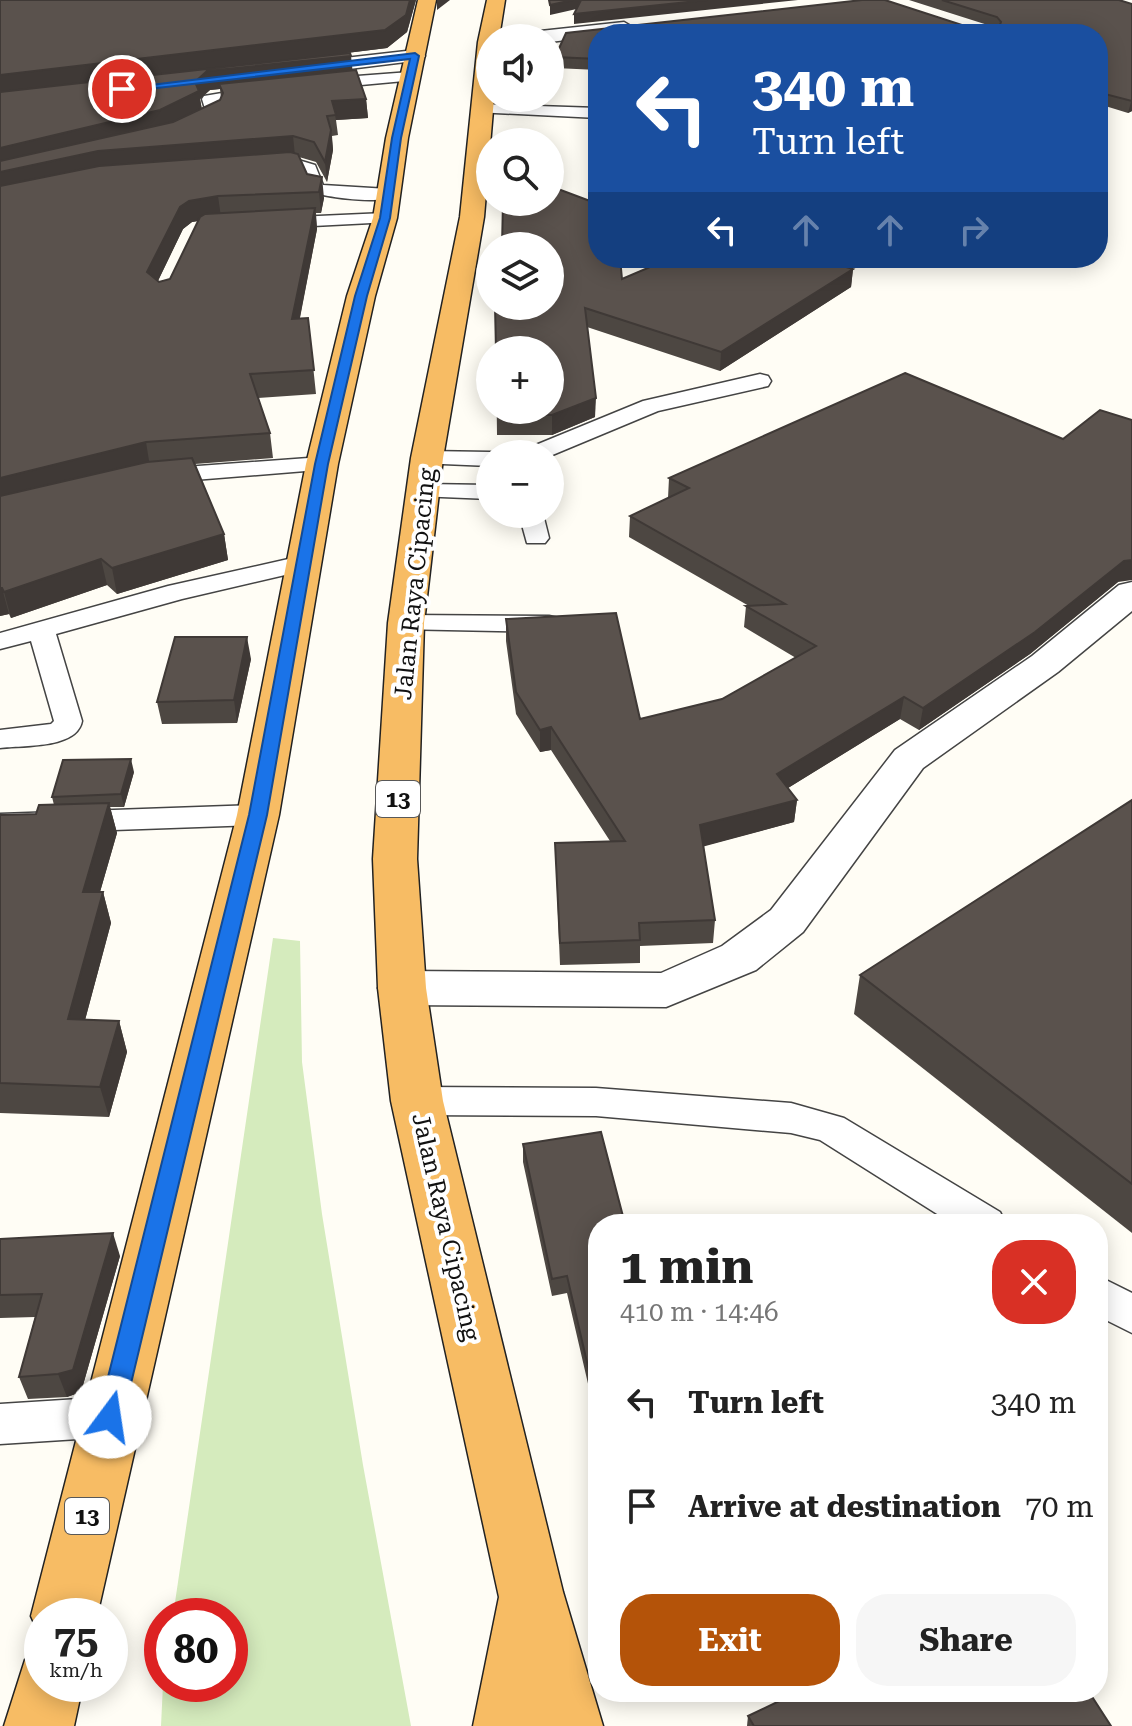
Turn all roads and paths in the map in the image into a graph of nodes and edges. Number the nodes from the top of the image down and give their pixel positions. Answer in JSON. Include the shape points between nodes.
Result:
{"nodes":[{"id":1,"x":427,"y":0,"type":"edge"},
{"id":2,"x":496,"y":0,"type":"edge"},
{"id":3,"x":492,"y":24,"type":"edge"},
{"id":4,"x":588,"y":32,"type":"edge"},
{"id":5,"x":564,"y":34,"type":"edge"},
{"id":6,"x":412,"y":66,"type":"junction"},
{"id":7,"x":199,"y":81,"type":"edge"},
{"id":8,"x":303,"y":86,"type":"edge"},
{"id":9,"x":274,"y":90,"type":"edge"},
{"id":10,"x":481,"y":112,"type":"edge"},
{"id":11,"x":564,"y":112,"type":"edge"},
{"id":12,"x":588,"y":113,"type":"edge"},
{"id":13,"x":169,"y":136,"type":"edge"},
{"id":14,"x":243,"y":168,"type":"edge"},
{"id":15,"x":387,"y":206,"type":"junction"},
{"id":16,"x":251,"y":224,"type":"edge"},
{"id":17,"x":760,"y":381,"type":"dead end"},
{"id":18,"x":564,"y":442,"type":"edge"},
{"id":19,"x":476,"y":462,"type":"edge"},
{"id":20,"x":322,"y":464,"type":"junction"},
{"id":21,"x":426,"y":475,"type":"junction"},
{"id":22,"x":137,"y":479,"type":"edge"},
{"id":23,"x":476,"y":488,"type":"edge"},
{"id":24,"x":306,"y":563,"type":"junction"},
{"id":25,"x":1127,"y":603,"type":"edge"},
{"id":26,"x":406,"y":623,"type":"junction"},
{"id":27,"x":576,"y":624,"type":"edge"},
{"id":28,"x":41,"y":629,"type":"junction"},
{"id":29,"x":0,"y":641,"type":"edge"},
{"id":30,"x":0,"y":739,"type":"edge"},
{"id":31,"x":258,"y":815,"type":"junction"},
{"id":32,"x":0,"y":824,"type":"edge"},
{"id":33,"x":402,"y":988,"type":"junction"},
{"id":34,"x":417,"y":1101,"type":"junction"},
{"id":35,"x":970,"y":1214,"type":"edge"},
{"id":36,"x":1108,"y":1300,"type":"edge"},
{"id":37,"x":1132,"y":1315,"type":"edge"},
{"id":38,"x":110,"y":1417,"type":"junction"},
{"id":39,"x":0,"y":1424,"type":"edge"},
{"id":40,"x":530,"y":1592,"type":"junction"},
{"id":41,"x":68,"y":1598,"type":"edge"},
{"id":42,"x":45,"y":1702,"type":"edge"},
{"id":43,"x":39,"y":1726,"type":"edge"},
{"id":44,"x":508,"y":1726,"type":"edge"},
{"id":45,"x":568,"y":1726,"type":"edge"}],
"edges":[{"from":1,"to":6,"type":"highway","number":"13"},
{"from":2,"to":3,"type":"highway","name":"Jalan Raya Cipacing","number":"13"},
{"from":4,"to":5,"type":"street"},
{"from":6,"to":7,"type":"street"},
{"from":6,"to":8,"type":"lane"},
{"from":6,"to":15,"type":"highway","number":"13"},
{"from":9,"to":13,"type":"lane","via":[[210,99],[215,114]]},
{"from":10,"to":21,"type":"highway","name":"Jalan Raya Cipacing","number":"13","via":[[472,217]]},
{"from":11,"to":12,"type":"lane"},
{"from":14,"to":15,"type":"lane","via":[[295,164],[309,169],[316,188]]},
{"from":15,"to":16,"type":"lane"},
{"from":15,"to":20,"type":"highway","number":"13"},
{"from":17,"to":18,"type":"lane","via":[[651,406]]},
{"from":19,"to":21,"type":"lane"},
{"from":20,"to":22,"type":"lane"},
{"from":20,"to":24,"type":"highway","number":"13"},
{"from":21,"to":23,"type":"lane"},
{"from":21,"to":26,"type":"highway","name":"Jalan Raya Cipacing","number":"13"},
{"from":24,"to":28,"type":"lane"},
{"from":24,"to":31,"type":"highway","number":"13"},
{"from":25,"to":33,"type":"street","via":[[909,759],[787,921],[739,958],[666,990]]},
{"from":26,"to":27,"type":"lane"},
{"from":26,"to":33,"type":"highway","name":"Jalan Raya Cipacing","number":"13","via":[[395,859]]},
{"from":28,"to":29,"type":"lane"},
{"from":28,"to":30,"type":"lane","via":[[67,727]]},
{"from":31,"to":32,"type":"lane"},
{"from":31,"to":38,"type":"highway","number":"13"},
{"from":33,"to":34,"type":"highway","name":"Jalan Raya Cipacing","number":"13"},
{"from":34,"to":35,"type":"lane","via":[[596,1102],[791,1118],[831,1128]]},
{"from":34,"to":40,"type":"highway","name":"Jalan Raya Cipacing","number":"13"},
{"from":36,"to":37,"type":"lane"},
{"from":38,"to":39,"type":"lane"},
{"from":38,"to":41,"type":"highway","number":"13"},
{"from":40,"to":44,"type":"highway"},
{"from":40,"to":45,"type":"highway","number":"13"},
{"from":42,"to":43,"type":"highway"}]}
